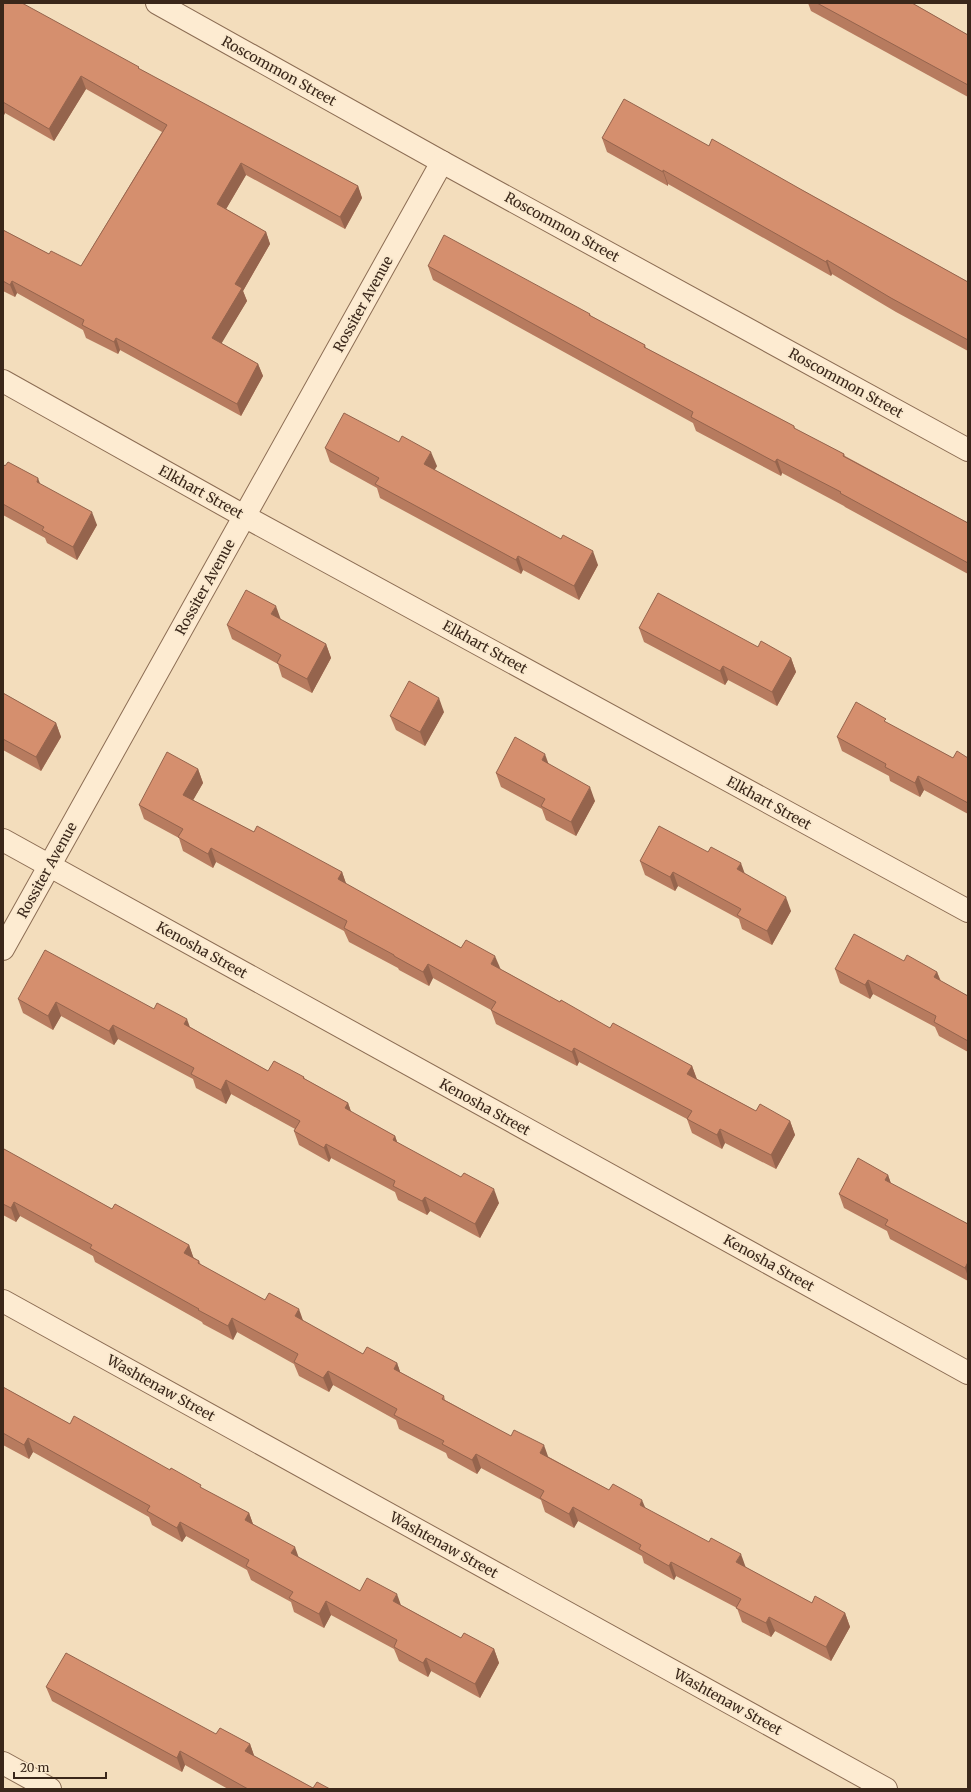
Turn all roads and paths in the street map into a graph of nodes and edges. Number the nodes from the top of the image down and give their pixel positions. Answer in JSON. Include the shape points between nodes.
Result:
{"nodes":[{"id":1,"x":157,"y":3,"type":"edge"},
{"id":2,"x":442,"y":162,"type":"junction"},
{"id":3,"x":3,"y":381,"type":"edge"},
{"id":4,"x":968,"y":450,"type":"edge"},
{"id":5,"x":244,"y":516,"type":"junction"},
{"id":6,"x":3,"y":840,"type":"edge"},
{"id":7,"x":48,"y":866,"type":"junction"},
{"id":8,"x":968,"y":911,"type":"edge"},
{"id":9,"x":3,"y":949,"type":"edge"},
{"id":10,"x":3,"y":1301,"type":"edge"},
{"id":11,"x":968,"y":1373,"type":"edge"},
{"id":12,"x":3,"y":1763,"type":"edge"},
{"id":13,"x":50,"y":1789,"type":"edge"},
{"id":14,"x":886,"y":1789,"type":"edge"}],
"edges":[{"from":1,"to":2,"type":"street","name":"Roscommon Street"},
{"from":2,"to":4,"type":"street","name":"Roscommon Street"},
{"from":2,"to":5,"type":"street","name":"Rossiter Avenue"},
{"from":3,"to":5,"type":"street","name":"Elkhart Street"},
{"from":5,"to":7,"type":"street","name":"Rossiter Avenue"},
{"from":5,"to":8,"type":"street","name":"Elkhart Street"},
{"from":6,"to":7,"type":"street","name":"Kenosha Street"},
{"from":7,"to":9,"type":"street","name":"Rossiter Avenue"},
{"from":7,"to":11,"type":"street","name":"Kenosha Street"},
{"from":10,"to":14,"type":"street","name":"Washtenaw Street"},
{"from":12,"to":13,"type":"street"}]}
